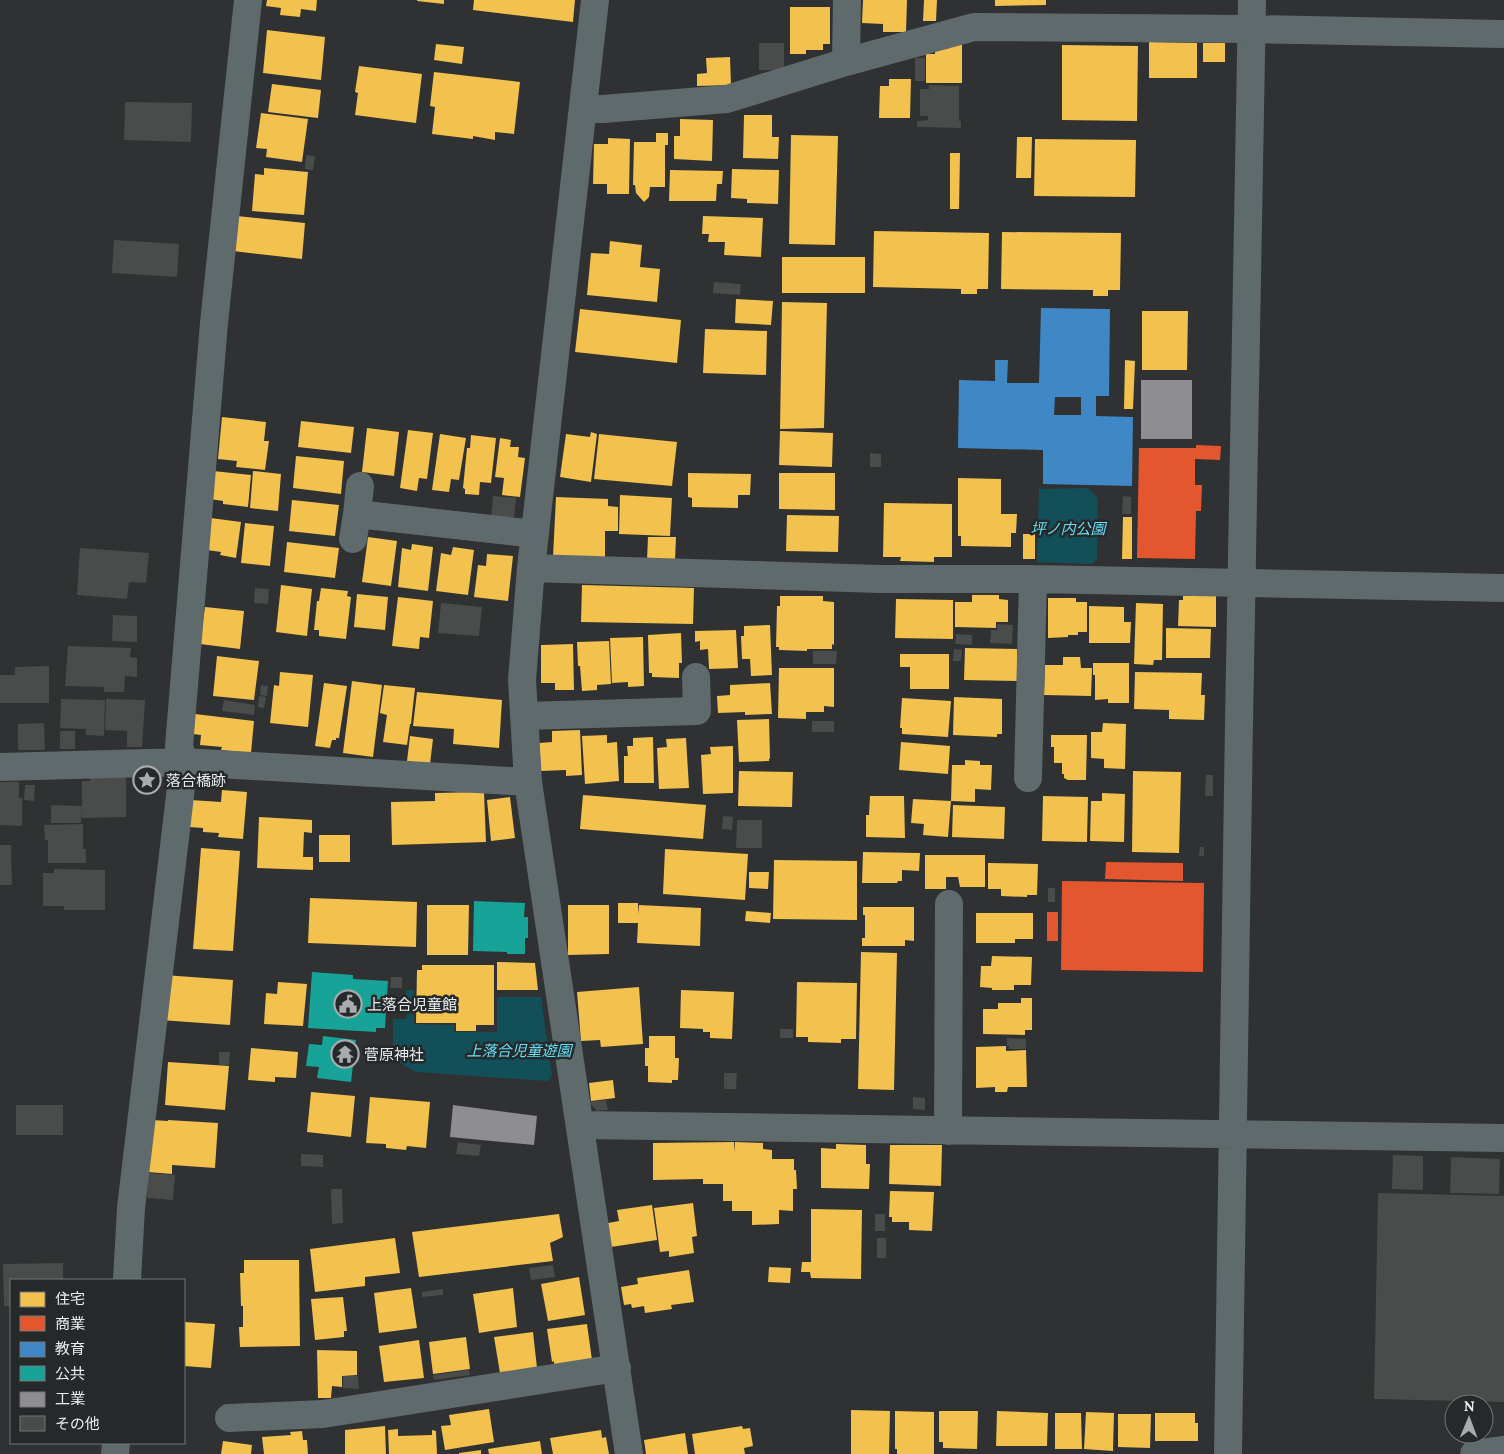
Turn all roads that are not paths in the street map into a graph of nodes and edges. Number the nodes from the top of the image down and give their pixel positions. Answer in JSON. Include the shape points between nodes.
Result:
{"nodes":[{"id":1,"x":248,"y":0,"type":"edge"},
{"id":2,"x":595,"y":0,"type":"edge"},
{"id":3,"x":847,"y":0,"type":"edge"},
{"id":4,"x":1252,"y":0,"type":"edge"},
{"id":5,"x":1251,"y":29,"type":"junction"},
{"id":6,"x":1504,"y":34,"type":"edge"},
{"id":7,"x":846,"y":62,"type":"junction"},
{"id":8,"x":583,"y":108,"type":"junction"},
{"id":9,"x":360,"y":486,"type":"dead end"},
{"id":10,"x":535,"y":534,"type":"junction"},
{"id":11,"x":531,"y":568,"type":"junction"},
{"id":12,"x":1033,"y":579,"type":"junction"},
{"id":13,"x":1240,"y":584,"type":"junction"},
{"id":14,"x":1504,"y":588,"type":"edge"},
{"id":15,"x":696,"y":677,"type":"dead end"},
{"id":16,"x":524,"y":716,"type":"junction"},
{"id":17,"x":184,"y":762,"type":"junction"},
{"id":18,"x":0,"y":767,"type":"edge"},
{"id":19,"x":1028,"y":778,"type":"dead end"},
{"id":20,"x":528,"y":782,"type":"junction"},
{"id":21,"x":949,"y":904,"type":"dead end"},
{"id":22,"x":580,"y":1125,"type":"junction"},
{"id":23,"x":948,"y":1131,"type":"junction"},
{"id":24,"x":1234,"y":1134,"type":"junction"},
{"id":25,"x":1504,"y":1138,"type":"edge"},
{"id":26,"x":127,"y":1279,"type":"edge"},
{"id":27,"x":617,"y":1368,"type":"junction"},
{"id":28,"x":229,"y":1418,"type":"dead end"},
{"id":29,"x":1504,"y":1450,"type":"edge"},
{"id":30,"x":629,"y":1454,"type":"edge"},
{"id":31,"x":1228,"y":1454,"type":"edge"},
{"id":32,"x":1474,"y":1454,"type":"edge"}],
"edges":[{"from":1,"to":17,"type":"street","via":[[214,323],[178,746]]},
{"from":2,"to":8,"type":"street"},
{"from":3,"to":7,"type":"street"},
{"from":4,"to":5,"type":"street"},
{"from":5,"to":6,"type":"street"},
{"from":5,"to":7,"type":"street","via":[[974,27]]},
{"from":5,"to":13,"type":"street"},
{"from":7,"to":8,"type":"street","via":[[727,99]]},
{"from":8,"to":10,"type":"street"},
{"from":9,"to":10,"type":"street","via":[[355,527]]},
{"from":10,"to":11,"type":"street"},
{"from":11,"to":12,"type":"street","via":[[880,580]]},
{"from":11,"to":16,"type":"street","via":[[522,680]]},
{"from":12,"to":13,"type":"street"},
{"from":12,"to":19,"type":"street"},
{"from":13,"to":14,"type":"street"},
{"from":13,"to":24,"type":"street"},
{"from":15,"to":16,"type":"street","via":[[698,723]]},
{"from":16,"to":20,"type":"street"},
{"from":17,"to":18,"type":"street"},
{"from":17,"to":20,"type":"street"},
{"from":17,"to":26,"type":"street","via":[[131,1208]]},
{"from":20,"to":22,"type":"street"},
{"from":21,"to":23,"type":"street"},
{"from":22,"to":23,"type":"street"},
{"from":22,"to":27,"type":"street"},
{"from":23,"to":24,"type":"street"},
{"from":24,"to":25,"type":"street"},
{"from":24,"to":31,"type":"street"},
{"from":27,"to":28,"type":"street","via":[[323,1414]]},
{"from":27,"to":30,"type":"street"},
{"from":29,"to":32,"type":"street"}]}
